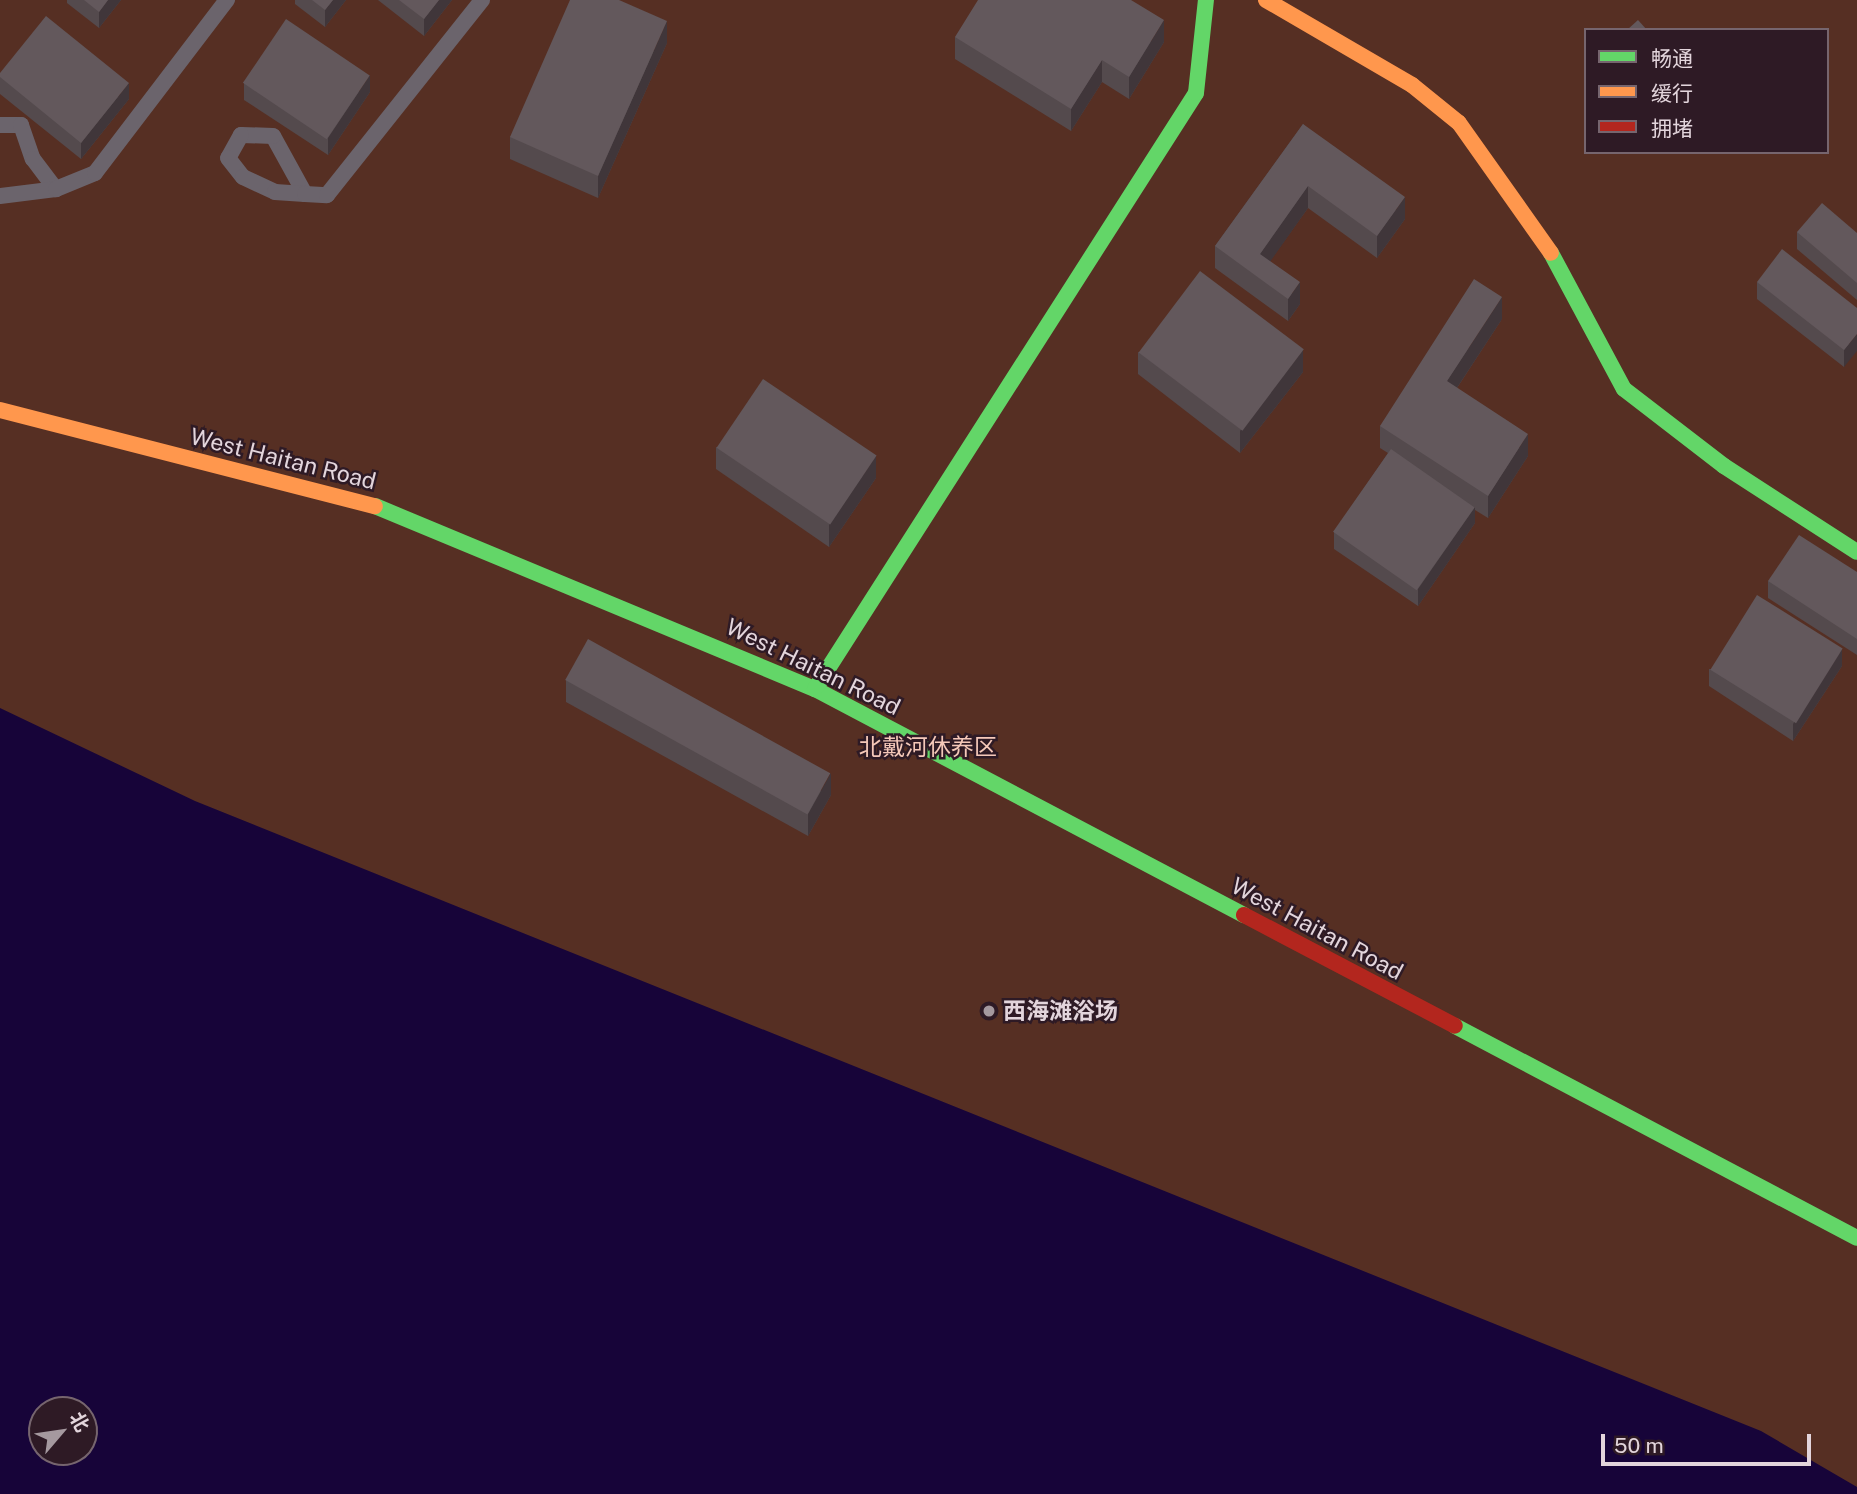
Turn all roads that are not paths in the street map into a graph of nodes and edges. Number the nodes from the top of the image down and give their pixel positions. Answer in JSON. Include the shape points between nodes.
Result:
{"nodes":[{"id":1,"x":227,"y":0,"type":"edge"},
{"id":2,"x":482,"y":0,"type":"edge"},
{"id":3,"x":1206,"y":0,"type":"edge"},
{"id":4,"x":1266,"y":0,"type":"edge"},
{"id":5,"x":0,"y":125,"type":"edge"},
{"id":6,"x":56,"y":189,"type":"junction"},
{"id":7,"x":305,"y":194,"type":"junction"},
{"id":8,"x":0,"y":196,"type":"edge"},
{"id":9,"x":0,"y":410,"type":"edge"},
{"id":10,"x":1857,"y":552,"type":"edge"},
{"id":11,"x":815,"y":689,"type":"junction"},
{"id":12,"x":1857,"y":1238,"type":"edge"}],
"edges":[{"from":1,"to":6,"type":"lane","via":[[95,173]]},
{"from":2,"to":7,"type":"lane","via":[[327,195]]},
{"from":3,"to":11,"type":"main road","via":[[1196,93]]},
{"from":4,"to":10,"type":"main road","via":[[1412,85],[1459,123],[1564,272],[1624,389],[1724,466]]},
{"from":5,"to":6,"type":"lane","via":[[21,125],[33,159]]},
{"from":6,"to":8,"type":"lane"},
{"from":7,"to":7,"type":"lane","via":[[275,192],[243,177],[228,158],[241,135],[273,136]]},
{"from":9,"to":11,"type":"main road","name":"West Haitan Road","via":[[391,510]]},
{"from":11,"to":12,"type":"main road","name":"West Haitan Road"}]}
